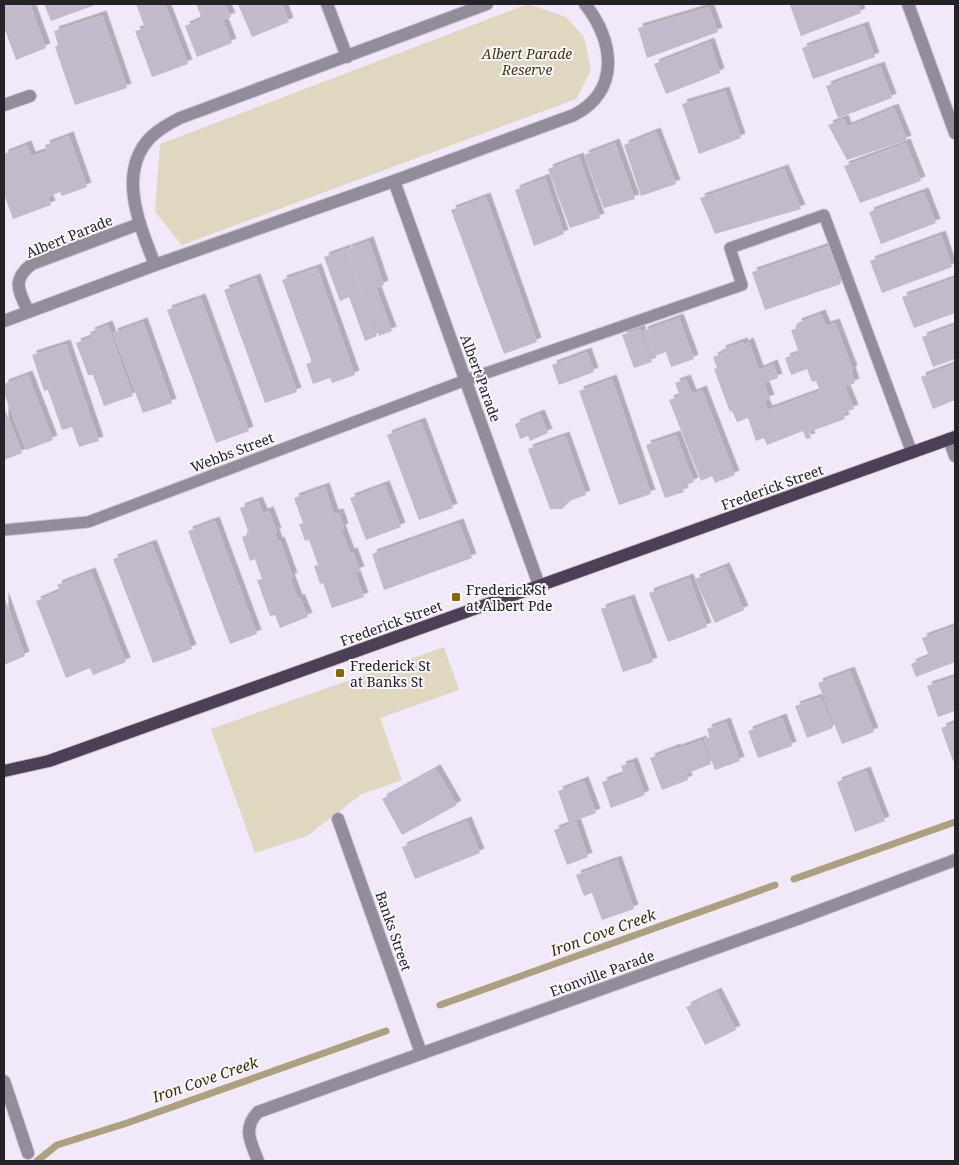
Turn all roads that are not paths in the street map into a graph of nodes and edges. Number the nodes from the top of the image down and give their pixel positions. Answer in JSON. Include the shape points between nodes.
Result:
{"nodes":[{"id":1,"x":327,"y":4,"type":"edge"},
{"id":2,"x":487,"y":4,"type":"edge"},
{"id":3,"x":585,"y":4,"type":"edge"},
{"id":4,"x":908,"y":4,"type":"edge"},
{"id":5,"x":347,"y":57,"type":"junction"},
{"id":6,"x":30,"y":96,"type":"dead end"},
{"id":7,"x":4,"y":105,"type":"edge"},
{"id":8,"x":955,"y":133,"type":"edge"},
{"id":9,"x":394,"y":181,"type":"junction"},
{"id":10,"x":139,"y":224,"type":"junction"},
{"id":11,"x":155,"y":264,"type":"junction"},
{"id":12,"x":28,"y":311,"type":"junction"},
{"id":13,"x":4,"y":320,"type":"edge"},
{"id":14,"x":466,"y":380,"type":"junction"},
{"id":15,"x":952,"y":438,"type":"edge"},
{"id":16,"x":912,"y":453,"type":"junction"},
{"id":17,"x":955,"y":456,"type":"edge"},
{"id":18,"x":4,"y":530,"type":"edge"},
{"id":19,"x":539,"y":586,"type":"junction"},
{"id":20,"x":4,"y":772,"type":"edge"},
{"id":21,"x":338,"y":819,"type":"dead end"},
{"id":22,"x":955,"y":860,"type":"edge"},
{"id":23,"x":421,"y":1053,"type":"junction"},
{"id":24,"x":4,"y":1081,"type":"edge"},
{"id":25,"x":28,"y":1153,"type":"dead end"},
{"id":26,"x":258,"y":1161,"type":"edge"}],
"edges":[{"from":1,"to":5,"type":"street"},
{"from":2,"to":5,"type":"street"},
{"from":3,"to":9,"type":"street","via":[[596,17],[608,55],[606,81],[595,101],[574,115]]},
{"from":4,"to":8,"type":"street"},
{"from":5,"to":10,"type":"street","via":[[180,118],[150,137],[139,153],[134,170],[134,206]]},
{"from":6,"to":7,"type":"street"},
{"from":9,"to":11,"type":"street"},
{"from":9,"to":14,"type":"street","name":"Albert Parade"},
{"from":10,"to":11,"type":"street"},
{"from":10,"to":12,"type":"street","name":"Albert Parade","via":[[32,264],[18,281]]},
{"from":11,"to":12,"type":"street"},
{"from":12,"to":13,"type":"street"},
{"from":14,"to":16,"type":"lane","name":"Webbs Street","via":[[742,285],[730,248],[824,215]]},
{"from":14,"to":18,"type":"lane","name":"Webbs Street","via":[[88,522]]},
{"from":14,"to":19,"type":"street","name":"Albert Parade"},
{"from":15,"to":16,"type":"main road","name":"Frederick Street"},
{"from":15,"to":17,"type":"street"},
{"from":16,"to":19,"type":"main road","name":"Frederick Street"},
{"from":19,"to":20,"type":"main road","name":"Frederick Street","via":[[59,758]]},
{"from":21,"to":23,"type":"street","name":"Banks Street"},
{"from":22,"to":23,"type":"street","name":"Etonville Parade"},
{"from":23,"to":26,"type":"street","name":"Etonville Parade","via":[[258,1112],[250,1120],[248,1133]]},
{"from":24,"to":25,"type":"street"}]}
